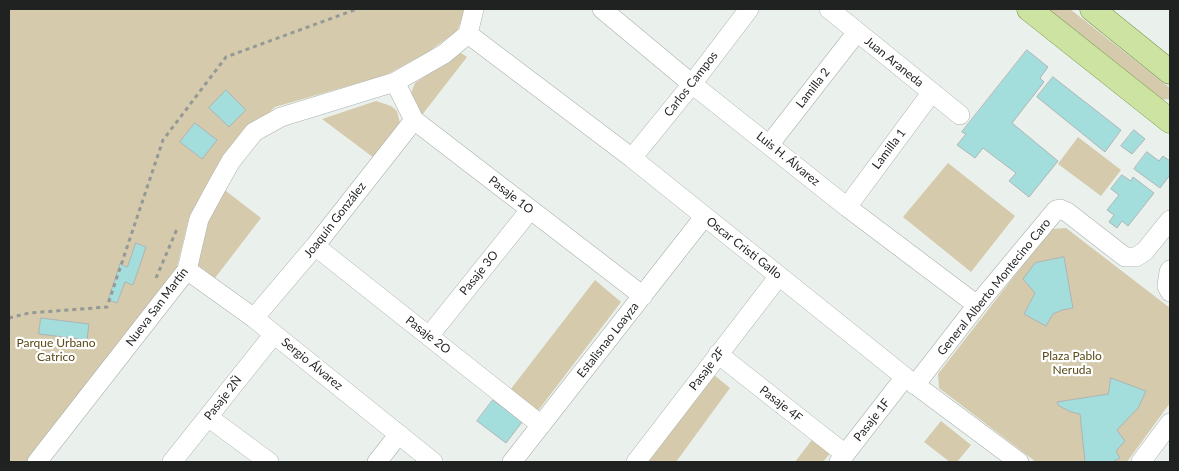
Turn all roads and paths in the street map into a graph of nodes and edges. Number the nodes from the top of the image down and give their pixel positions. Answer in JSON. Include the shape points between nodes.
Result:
{"nodes":[{"id":1,"x":357,"y":9,"type":"edge"},
{"id":2,"x":474,"y":9,"type":"edge"},
{"id":3,"x":749,"y":9,"type":"edge"},
{"id":4,"x":829,"y":9,"type":"edge"},
{"id":5,"x":1028,"y":9,"type":"edge"},
{"id":6,"x":1092,"y":9,"type":"edge"},
{"id":7,"x":612,"y":12,"type":"edge"},
{"id":8,"x":857,"y":32,"type":"junction"},
{"id":9,"x":468,"y":34,"type":"junction"},
{"id":10,"x":1170,"y":72,"type":"edge"},
{"id":11,"x":394,"y":82,"type":"junction"},
{"id":12,"x":692,"y":84,"type":"junction"},
{"id":13,"x":932,"y":92,"type":"junction"},
{"id":14,"x":960,"y":115,"type":"dead end"},
{"id":15,"x":414,"y":120,"type":"junction"},
{"id":16,"x":1170,"y":120,"type":"edge"},
{"id":17,"x":770,"y":144,"type":"junction"},
{"id":18,"x":632,"y":158,"type":"junction"},
{"id":19,"x":847,"y":206,"type":"junction"},
{"id":20,"x":530,"y":210,"type":"junction"},
{"id":21,"x":704,"y":217,"type":"junction"},
{"id":22,"x":1170,"y":220,"type":"edge"},
{"id":23,"x":315,"y":246,"type":"junction"},
{"id":24,"x":187,"y":270,"type":"junction"},
{"id":25,"x":1170,"y":270,"type":"edge"},
{"id":26,"x":778,"y":276,"type":"junction"},
{"id":27,"x":1170,"y":292,"type":"edge"},
{"id":28,"x":642,"y":296,"type":"junction"},
{"id":29,"x":977,"y":305,"type":"junction"},
{"id":30,"x":9,"y":318,"type":"edge"},
{"id":31,"x":254,"y":318,"type":"junction"},
{"id":32,"x":274,"y":334,"type":"junction"},
{"id":33,"x":429,"y":336,"type":"junction"},
{"id":34,"x":718,"y":354,"type":"junction"},
{"id":35,"x":910,"y":381,"type":"junction"},
{"id":36,"x":208,"y":417,"type":"junction"},
{"id":37,"x":1170,"y":423,"type":"edge"},
{"id":38,"x":541,"y":425,"type":"junction"},
{"id":39,"x":399,"y":434,"type":"junction"},
{"id":40,"x":998,"y":456,"type":"edge"},
{"id":41,"x":842,"y":458,"type":"edge"},
{"id":42,"x":37,"y":462,"type":"edge"},
{"id":43,"x":172,"y":462,"type":"edge"},
{"id":44,"x":268,"y":462,"type":"edge"},
{"id":45,"x":377,"y":462,"type":"edge"},
{"id":46,"x":433,"y":462,"type":"edge"},
{"id":47,"x":512,"y":462,"type":"edge"},
{"id":48,"x":636,"y":462,"type":"edge"},
{"id":49,"x":1019,"y":462,"type":"edge"},
{"id":50,"x":1141,"y":462,"type":"edge"}],
"edges":[{"from":1,"to":30,"type":"path","via":[[226,57],[163,140],[106,307],[30,313]]},
{"from":2,"to":9,"type":"street"},
{"from":3,"to":12,"type":"street","name":"Carlos Campos"},
{"from":4,"to":8,"type":"street","name":"Juan Araneda"},
{"from":5,"to":16,"type":"main road"},
{"from":6,"to":10,"type":"main road"},
{"from":7,"to":12,"type":"street","name":"Luis H. Álvarez"},
{"from":8,"to":13,"type":"street","name":"Juan Araneda"},
{"from":8,"to":17,"type":"street","name":"Lamilla 2"},
{"from":9,"to":11,"type":"street","name":"Nueva San Martín","via":[[444,54]]},
{"from":9,"to":18,"type":"street","name":"Oscar Cristi Gallo"},
{"from":11,"to":15,"type":"street","name":"Pasaje 1O"},
{"from":11,"to":24,"type":"street","name":"Nueva San Martín","via":[[281,116],[254,132],[231,161],[200,219]]},
{"from":12,"to":17,"type":"street","name":"Luis H. Álvarez"},
{"from":12,"to":18,"type":"street","name":"Carlos Campos"},
{"from":13,"to":14,"type":"street","name":"Juan Araneda"},
{"from":13,"to":19,"type":"street","name":"Lamilla 1"},
{"from":15,"to":20,"type":"street","name":"Pasaje 1O"},
{"from":15,"to":23,"type":"street","name":"Joaquín González"},
{"from":17,"to":19,"type":"street","name":"Luis H. Álvarez"},
{"from":18,"to":21,"type":"street","name":"Oscar Cristi Gallo"},
{"from":19,"to":29,"type":"street","name":"Luis H. Álvarez"},
{"from":20,"to":28,"type":"street","name":"Pasaje 1O"},
{"from":20,"to":33,"type":"street","name":"Pasaje 3O"},
{"from":21,"to":26,"type":"street","name":"Oscar Cristi Gallo"},
{"from":21,"to":28,"type":"street","name":"Estalisnao Loayza"},
{"from":22,"to":29,"type":"street","name":"General Alberto Montecino Caro","via":[[1145,251],[1136,257],[1125,257],[1067,212],[1056,210]]},
{"from":23,"to":31,"type":"street","name":"Joaquín González"},
{"from":23,"to":33,"type":"street","name":"Pasaje 2O"},
{"from":24,"to":31,"type":"street","name":"Sergio Álvarez"},
{"from":24,"to":42,"type":"street","name":"Nueva San Martín"},
{"from":25,"to":27,"type":"street","via":[[1167,286]]},
{"from":26,"to":34,"type":"street","name":"Pasaje 2F"},
{"from":26,"to":35,"type":"street","name":"Oscar Cristi Gallo"},
{"from":28,"to":38,"type":"street","name":"Estalisnao Loayza"},
{"from":29,"to":35,"type":"street","name":"General Alberto Montecino Caro"},
{"from":31,"to":32,"type":"street","name":"Sergio Álvarez"},
{"from":32,"to":36,"type":"street","name":"Pasaje 2Ñ"},
{"from":32,"to":39,"type":"street","name":"Sergio Álvarez"},
{"from":33,"to":38,"type":"street","name":"Pasaje 2O"},
{"from":34,"to":41,"type":"street","name":"Pasaje 4F"},
{"from":34,"to":48,"type":"street","name":"Pasaje 2F"},
{"from":35,"to":40,"type":"street","name":"Oscar Cristi Gallo"},
{"from":35,"to":41,"type":"street","name":"Pasaje 1F"},
{"from":36,"to":43,"type":"street","name":"Pasaje 2Ñ"},
{"from":36,"to":44,"type":"street"},
{"from":37,"to":50,"type":"street"},
{"from":38,"to":47,"type":"street","name":"Estalisnao Loayza"},
{"from":39,"to":45,"type":"street"},
{"from":39,"to":46,"type":"street","name":"Sergio Álvarez"},
{"from":40,"to":49,"type":"street","name":"Oscar Cristi Gallo"}]}
